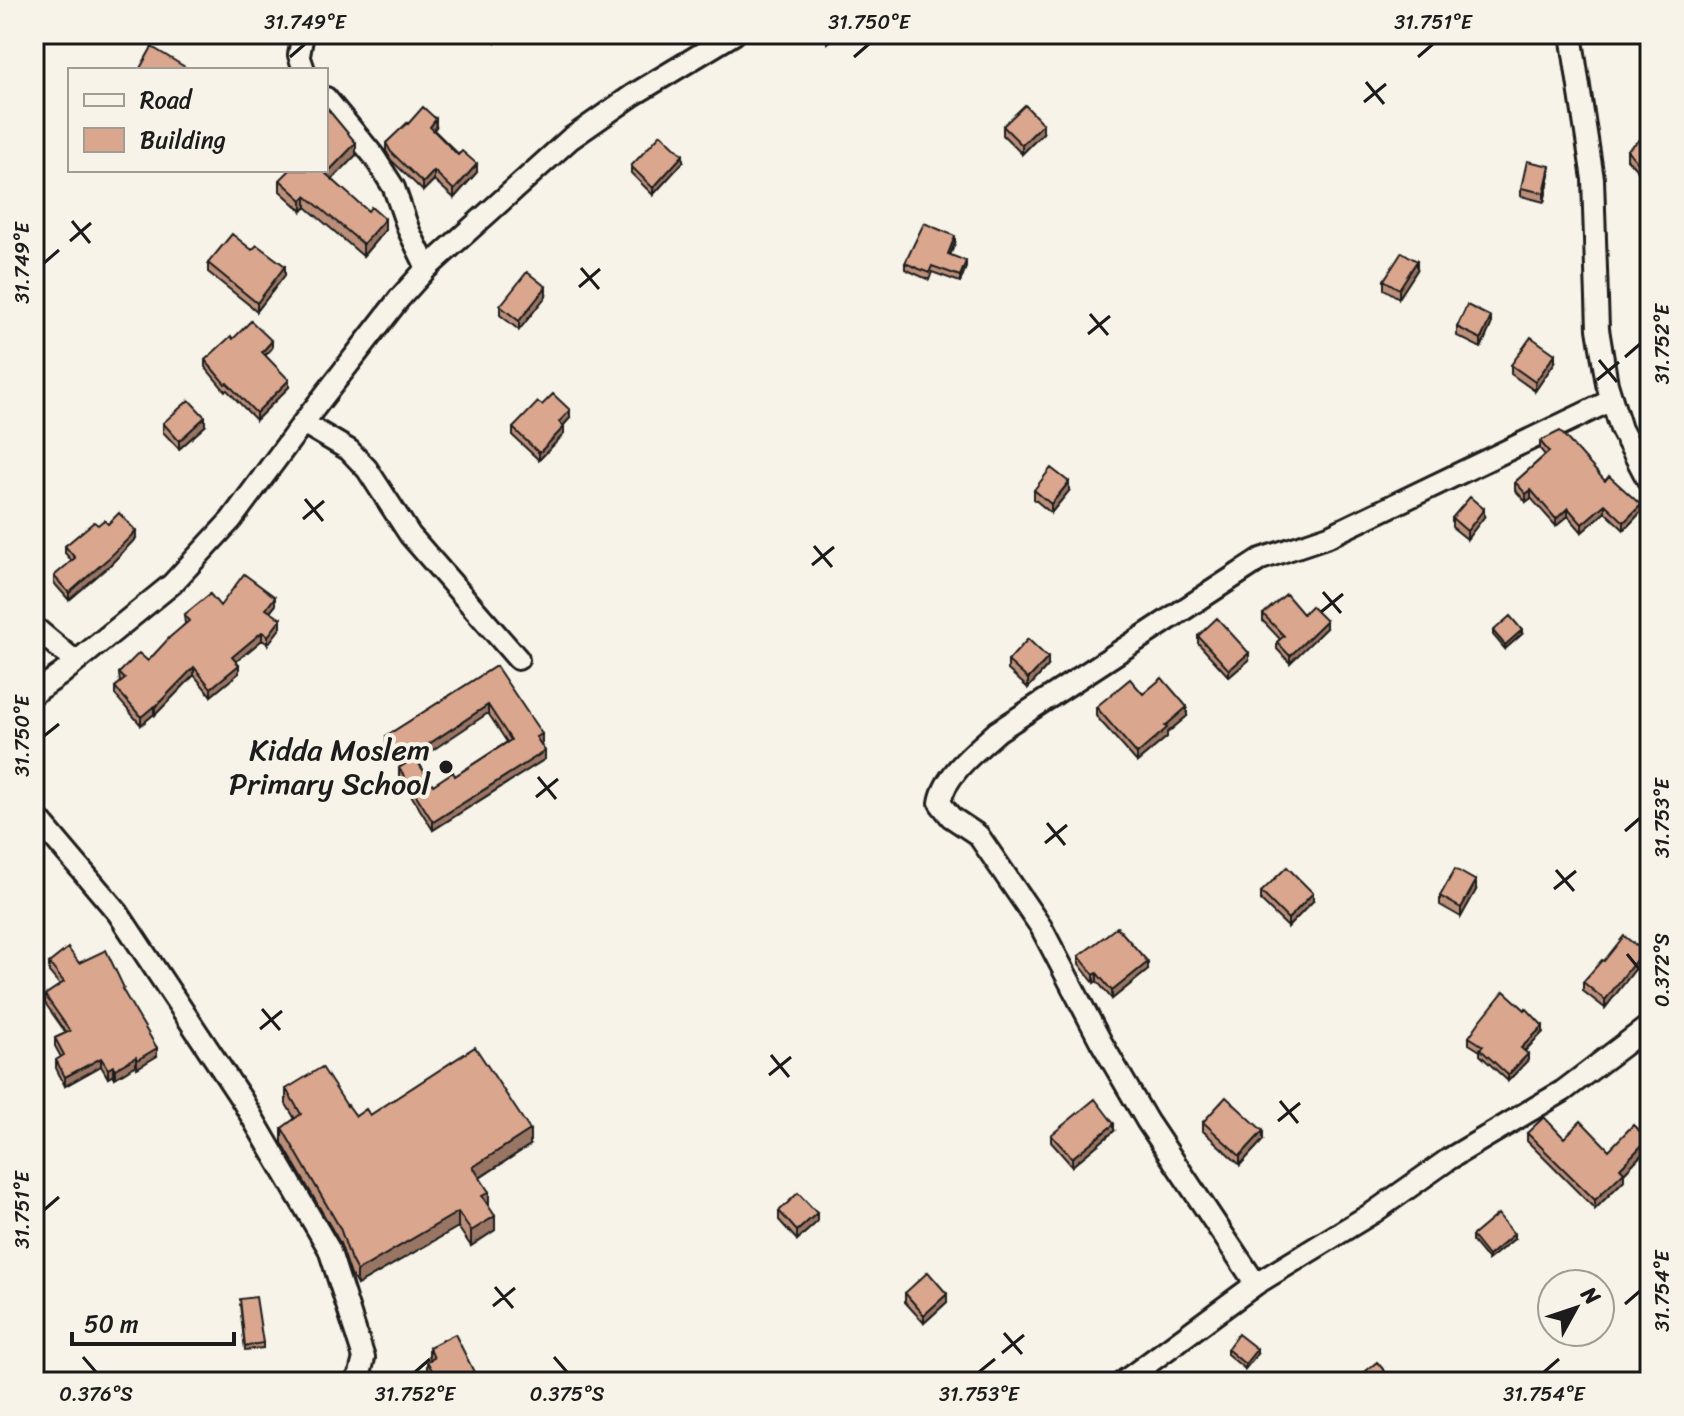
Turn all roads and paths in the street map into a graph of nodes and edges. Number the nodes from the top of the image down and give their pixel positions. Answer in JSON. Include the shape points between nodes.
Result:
{"nodes":[{"id":1,"x":303,"y":34,"type":"edge"},
{"id":2,"x":734,"y":34,"type":"edge"},
{"id":3,"x":1571,"y":34,"type":"edge"},
{"id":4,"x":303,"y":68,"type":"edge"},
{"id":5,"x":328,"y":100,"type":"edge"},
{"id":6,"x":427,"y":268,"type":"junction"},
{"id":7,"x":1612,"y":400,"type":"junction"},
{"id":8,"x":303,"y":423,"type":"junction"},
{"id":9,"x":1650,"y":484,"type":"edge"},
{"id":10,"x":34,"y":627,"type":"edge"},
{"id":11,"x":518,"y":659,"type":"dead end"},
{"id":12,"x":76,"y":662,"type":"junction"},
{"id":13,"x":34,"y":693,"type":"edge"},
{"id":14,"x":34,"y":814,"type":"edge"},
{"id":15,"x":1650,"y":1025,"type":"edge"},
{"id":16,"x":1256,"y":1284,"type":"junction"},
{"id":17,"x":355,"y":1382,"type":"edge"},
{"id":18,"x":1123,"y":1382,"type":"edge"}],
"edges":[{"from":1,"to":4,"type":"street","via":[[299,55]]},
{"from":2,"to":6,"type":"street","via":[[570,139]]},
{"from":3,"to":7,"type":"street","via":[[1593,179],[1598,329]]},
{"from":5,"to":6,"type":"street","via":[[394,188]]},
{"from":6,"to":8,"type":"street"},
{"from":7,"to":9,"type":"street"},
{"from":7,"to":16,"type":"street","via":[[1329,536],[1261,559],[998,731],[942,791],[940,803],[978,835],[1041,927],[1147,1121]]},
{"from":8,"to":11,"type":"street","via":[[349,450],[367,469],[410,535]]},
{"from":8,"to":12,"type":"street","via":[[231,520],[172,584]]},
{"from":10,"to":12,"type":"street"},
{"from":12,"to":13,"type":"street"},
{"from":14,"to":17,"type":"street","via":[[118,913],[242,1100],[329,1249],[364,1358]]},
{"from":15,"to":16,"type":"street","via":[[1563,1091]]},
{"from":16,"to":18,"type":"street"}]}
